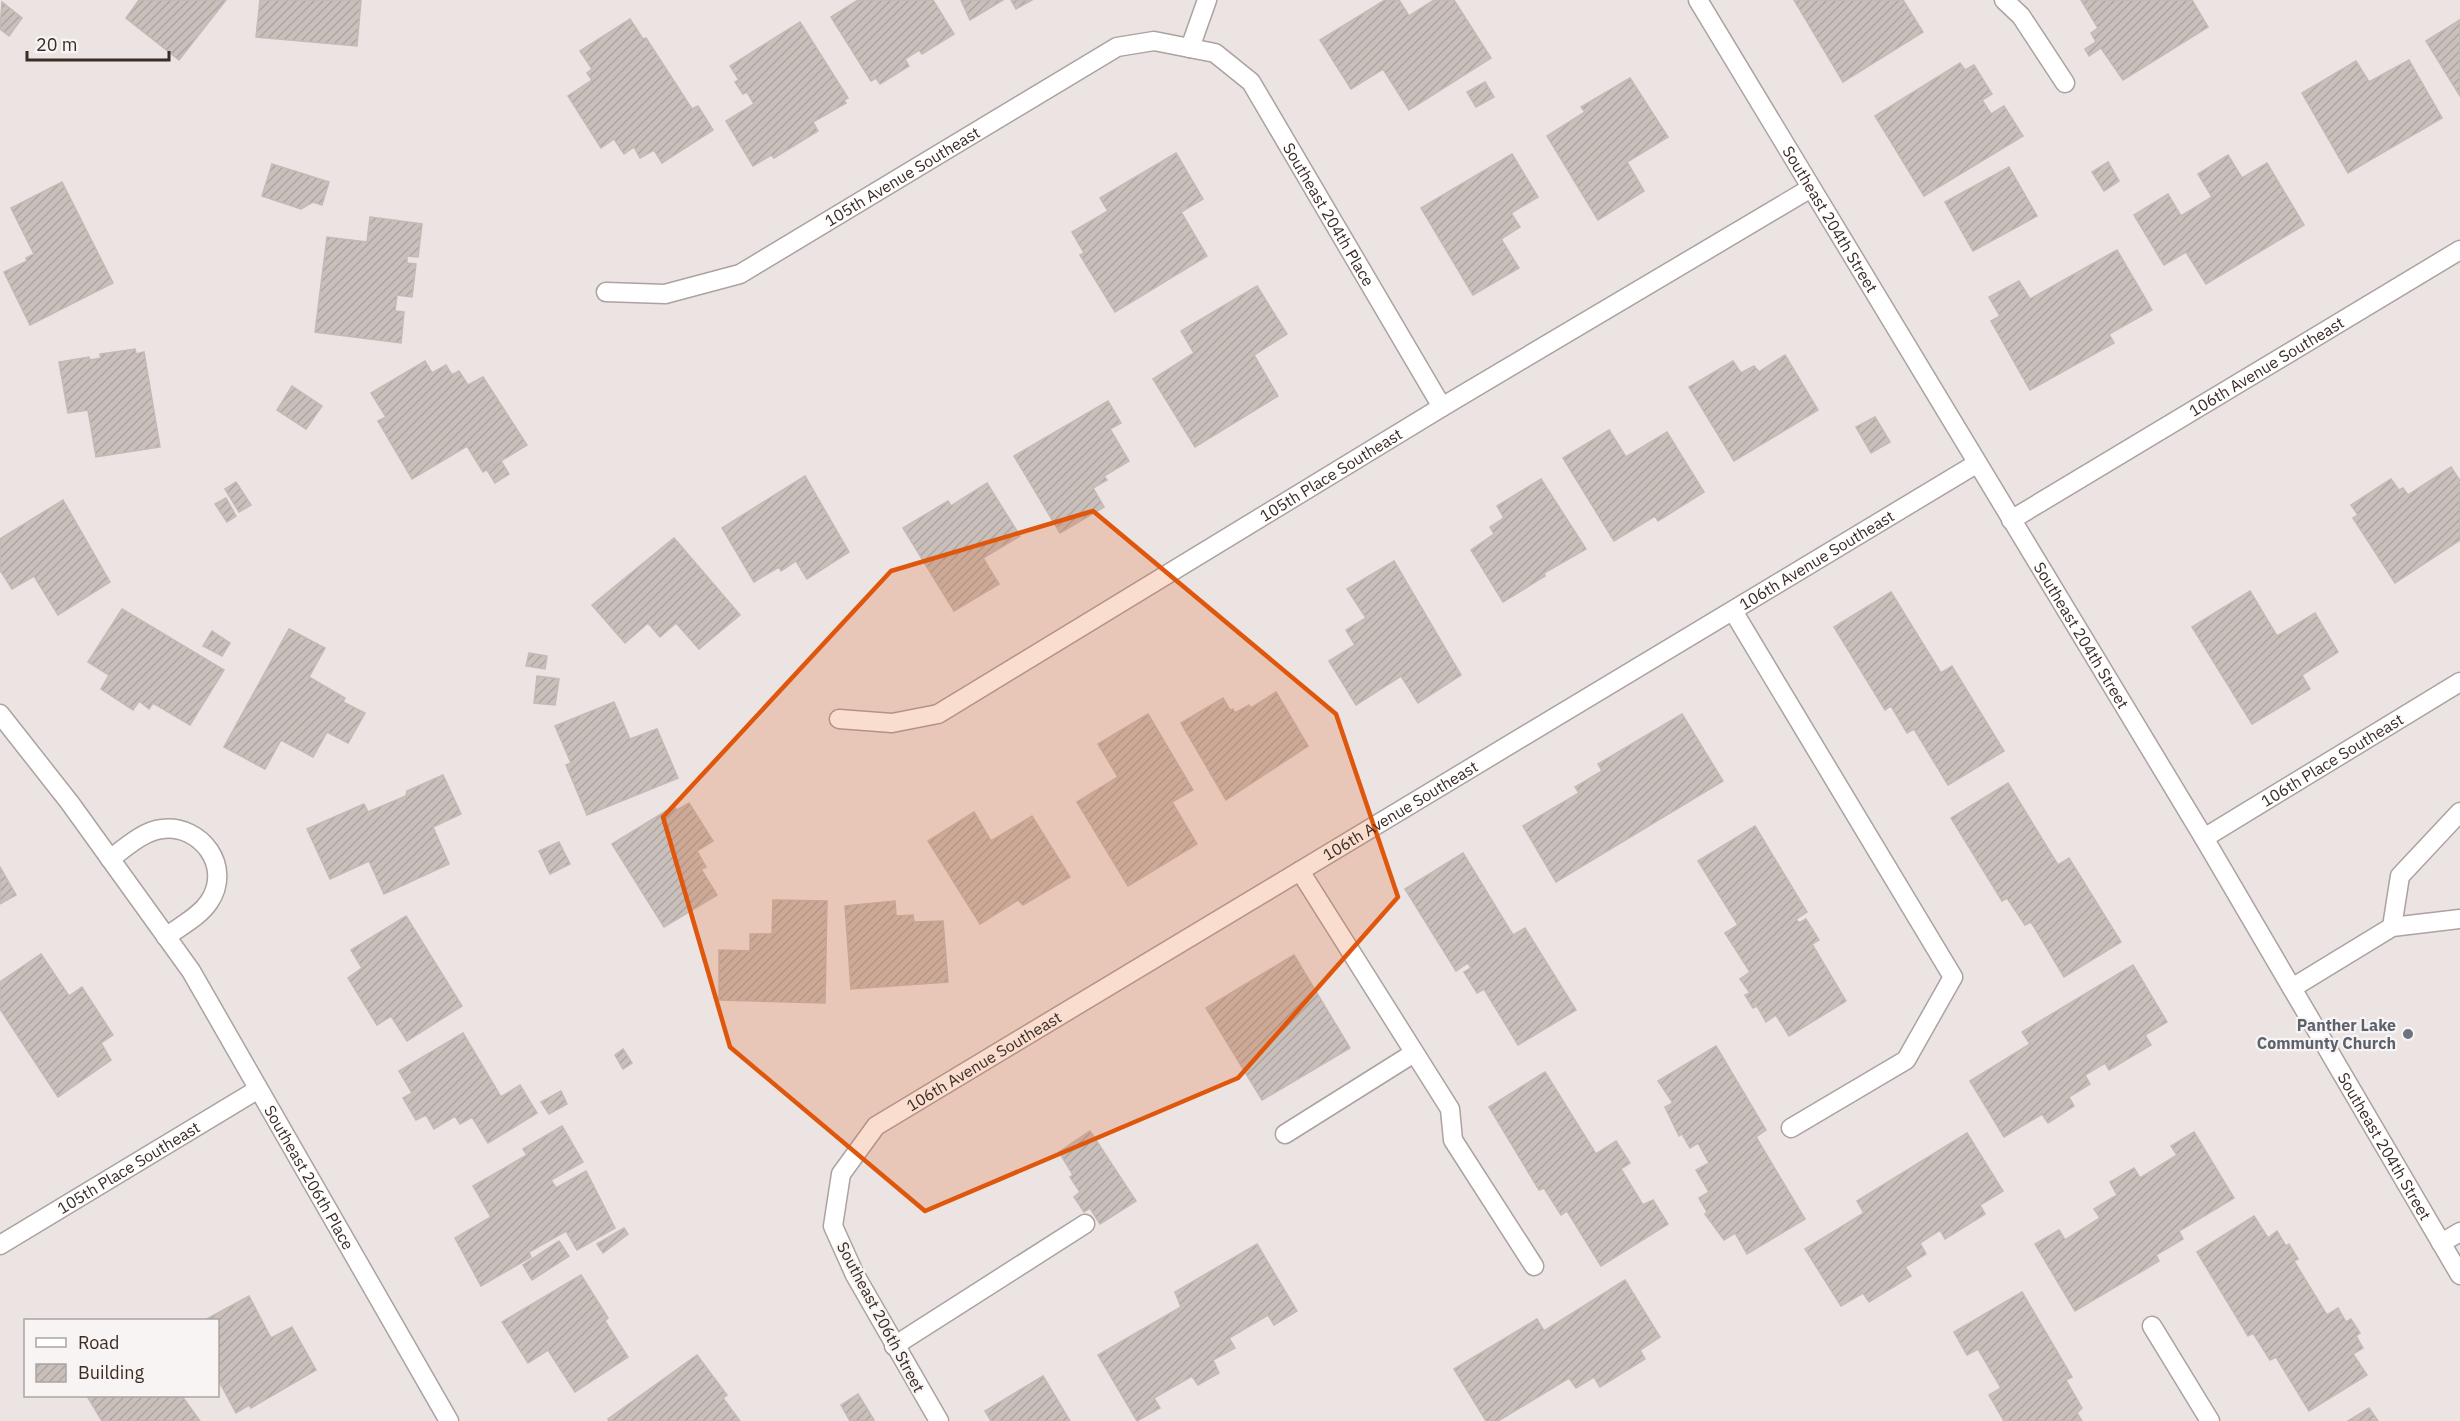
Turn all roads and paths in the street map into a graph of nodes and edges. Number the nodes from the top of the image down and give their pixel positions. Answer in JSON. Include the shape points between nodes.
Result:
{"nodes":[{"id":1,"x":1207,"y":0,"type":"edge"},
{"id":2,"x":1698,"y":0,"type":"edge"},
{"id":3,"x":2004,"y":0,"type":"edge"},
{"id":4,"x":1190,"y":48,"type":"junction"},
{"id":5,"x":2065,"y":84,"type":"dead end"},
{"id":6,"x":1811,"y":188,"type":"junction"},
{"id":7,"x":2460,"y":250,"type":"edge"},
{"id":8,"x":606,"y":292,"type":"dead end"},
{"id":9,"x":1442,"y":407,"type":"junction"},
{"id":10,"x":1976,"y":464,"type":"junction"},
{"id":11,"x":2010,"y":520,"type":"junction"},
{"id":12,"x":1733,"y":611,"type":"junction"},
{"id":13,"x":2460,"y":682,"type":"edge"},
{"id":14,"x":0,"y":714,"type":"edge"},
{"id":15,"x":839,"y":719,"type":"dead end"},
{"id":16,"x":2460,"y":812,"type":"edge"},
{"id":17,"x":2204,"y":838,"type":"junction"},
{"id":18,"x":110,"y":859,"type":"junction"},
{"id":19,"x":1300,"y":871,"type":"junction"},
{"id":20,"x":2460,"y":919,"type":"edge"},
{"id":21,"x":2392,"y":927,"type":"junction"},
{"id":22,"x":166,"y":937,"type":"junction"},
{"id":23,"x":2292,"y":988,"type":"junction"},
{"id":24,"x":1414,"y":1053,"type":"junction"},
{"id":25,"x":257,"y":1090,"type":"junction"},
{"id":26,"x":1791,"y":1128,"type":"dead end"},
{"id":27,"x":1285,"y":1134,"type":"dead end"},
{"id":28,"x":841,"y":1174,"type":"joint"},
{"id":29,"x":1085,"y":1224,"type":"dead end"},
{"id":30,"x":2460,"y":1232,"type":"edge"},
{"id":31,"x":2441,"y":1243,"type":"junction"},
{"id":32,"x":0,"y":1245,"type":"edge"},
{"id":33,"x":1534,"y":1266,"type":"dead end"},
{"id":34,"x":2460,"y":1275,"type":"edge"},
{"id":35,"x":2152,"y":1326,"type":"dead end"},
{"id":36,"x":894,"y":1346,"type":"junction"},
{"id":37,"x":449,"y":1421,"type":"edge"},
{"id":38,"x":939,"y":1421,"type":"edge"},
{"id":39,"x":2210,"y":1421,"type":"edge"}],
"edges":[{"from":1,"to":4,"type":"street"},
{"from":2,"to":6,"type":"street","name":"Southeast 204th Street"},
{"from":3,"to":5,"type":"street","via":[[2021,16]]},
{"from":4,"to":8,"type":"street","name":"105th Avenue Southeast","via":[[1155,41],[1117,47],[740,274],[665,294]]},
{"from":4,"to":9,"type":"street","name":"Southeast 204th Place","via":[[1215,53],[1251,82]]},
{"from":6,"to":9,"type":"street","name":"105th Place Southeast"},
{"from":6,"to":10,"type":"street","name":"Southeast 204th Street"},
{"from":7,"to":11,"type":"street","name":"106th Avenue Southeast"},
{"from":9,"to":15,"type":"street","name":"105th Place Southeast","via":[[938,714],[892,723]]},
{"from":10,"to":11,"type":"street","name":"Southeast 204th Street"},
{"from":10,"to":12,"type":"street","name":"106th Avenue Southeast"},
{"from":11,"to":17,"type":"street","name":"Southeast 204th Street"},
{"from":12,"to":19,"type":"street","name":"106th Avenue Southeast"},
{"from":12,"to":26,"type":"street","via":[[1953,977],[1905,1060]]},
{"from":13,"to":17,"type":"street","name":"106th Place Southeast"},
{"from":14,"to":18,"type":"street","name":"Southeast 206th Place"},
{"from":16,"to":21,"type":"street","via":[[2400,876]]},
{"from":17,"to":23,"type":"street","name":"Southeast 204th Street"},
{"from":18,"to":22,"type":"street","name":"Southeast 206th Place"},
{"from":18,"to":22,"type":"street","via":[[160,829],[178,828],[196,835],[209,848],[217,874],[210,901]]},
{"from":19,"to":24,"type":"street"},
{"from":19,"to":28,"type":"street","name":"106th Avenue Southeast","via":[[876,1126]]},
{"from":20,"to":21,"type":"street"},
{"from":21,"to":23,"type":"street"},
{"from":22,"to":25,"type":"street","name":"Southeast 206th Place","via":[[191,971]]},
{"from":23,"to":31,"type":"street","name":"Southeast 204th Street"},
{"from":24,"to":27,"type":"street"},
{"from":24,"to":33,"type":"street","via":[[1450,1109],[1453,1140]]},
{"from":25,"to":32,"type":"street","name":"105th Place Southeast"},
{"from":25,"to":37,"type":"street","name":"Southeast 206th Place"},
{"from":28,"to":36,"type":"street","name":"Southeast 206th Street","via":[[833,1226]]},
{"from":29,"to":36,"type":"street"},
{"from":30,"to":31,"type":"street"},
{"from":31,"to":34,"type":"street","name":"Southeast 204th Street"},
{"from":35,"to":39,"type":"street"},
{"from":36,"to":38,"type":"street","name":"Southeast 206th Street"}]}
